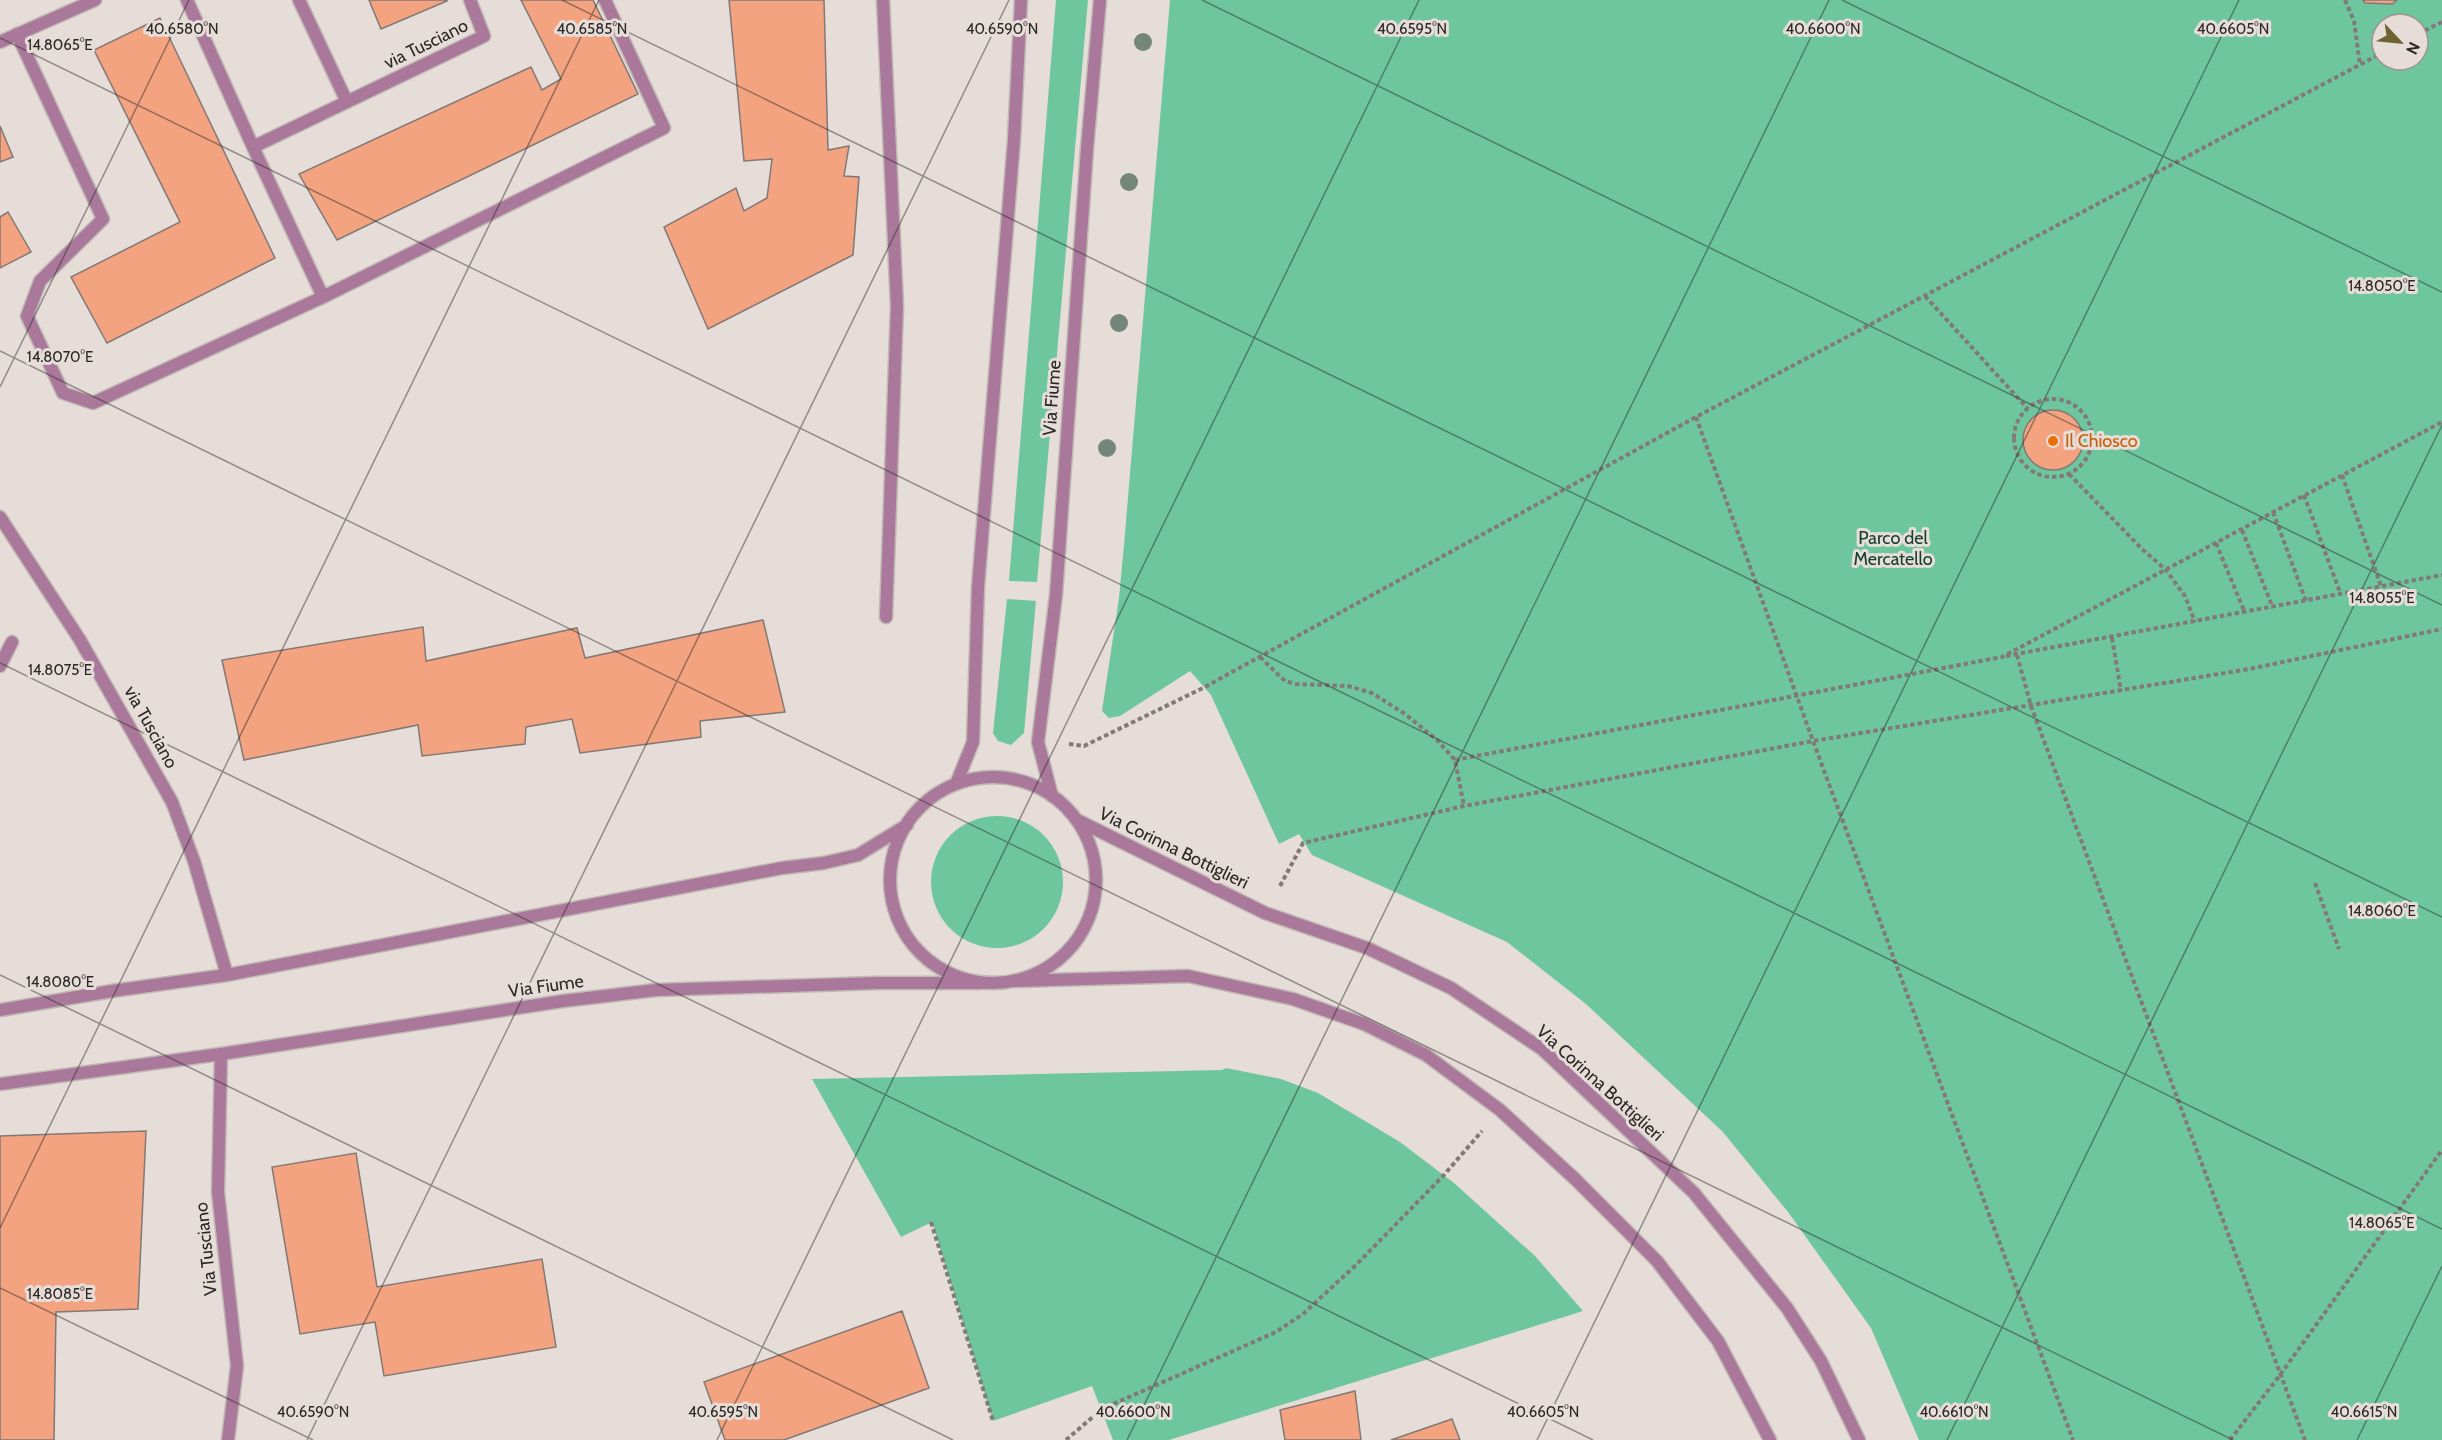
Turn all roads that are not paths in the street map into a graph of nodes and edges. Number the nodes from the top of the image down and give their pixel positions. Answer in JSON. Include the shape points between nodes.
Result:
{"nodes":[{"id":1,"x":95,"y":0,"type":"edge"},
{"id":2,"x":187,"y":0,"type":"edge"},
{"id":3,"x":299,"y":0,"type":"edge"},
{"id":4,"x":470,"y":0,"type":"edge"},
{"id":5,"x":605,"y":0,"type":"edge"},
{"id":6,"x":883,"y":0,"type":"edge"},
{"id":7,"x":1021,"y":0,"type":"edge"},
{"id":8,"x":1100,"y":0,"type":"edge"},
{"id":9,"x":17,"y":34,"type":"junction"},
{"id":10,"x":0,"y":42,"type":"edge"},
{"id":11,"x":348,"y":102,"type":"junction"},
{"id":12,"x":253,"y":147,"type":"junction"},
{"id":13,"x":323,"y":297,"type":"junction"},
{"id":14,"x":0,"y":517,"type":"edge"},
{"id":15,"x":886,"y":617,"type":"dead end"},
{"id":16,"x":12,"y":642,"type":"dead end"},
{"id":17,"x":0,"y":666,"type":"edge"},
{"id":18,"x":956,"y":784,"type":"junction"},
{"id":19,"x":1052,"y":796,"type":"junction"},
{"id":20,"x":1077,"y":820,"type":"junction"},
{"id":21,"x":907,"y":825,"type":"junction"},
{"id":22,"x":226,"y":975,"type":"junction"},
{"id":23,"x":1014,"y":981,"type":"junction"},
{"id":24,"x":981,"y":983,"type":"junction"},
{"id":25,"x":0,"y":1010,"type":"edge"},
{"id":26,"x":221,"y":1054,"type":"junction"},
{"id":27,"x":0,"y":1084,"type":"edge"},
{"id":28,"x":228,"y":1440,"type":"edge"},
{"id":29,"x":1770,"y":1440,"type":"edge"},
{"id":30,"x":1859,"y":1440,"type":"edge"}],
"edges":[{"from":1,"to":9,"type":"street"},
{"from":2,"to":12,"type":"street"},
{"from":3,"to":11,"type":"street"},
{"from":4,"to":11,"type":"street","name":"via Tusciano","via":[[484,36]]},
{"from":5,"to":13,"type":"street","via":[[664,128]]},
{"from":6,"to":15,"type":"street","via":[[897,306]]},
{"from":7,"to":18,"type":"street","via":[[1014,140],[978,586],[973,742]]},
{"from":8,"to":19,"type":"street","name":"Via Fiume","via":[[1056,595],[1038,742]]},
{"from":9,"to":10,"type":"street"},
{"from":9,"to":13,"type":"street","via":[[103,219],[40,281],[27,316],[63,393],[93,403]]},
{"from":11,"to":12,"type":"street","name":"via Tusciano"},
{"from":12,"to":13,"type":"street"},
{"from":14,"to":22,"type":"street","name":"via Tusciano","via":[[80,640],[172,802],[194,861]]},
{"from":16,"to":17,"type":"street"},
{"from":18,"to":19,"type":"street","via":[[996,777],[1035,786]]},
{"from":18,"to":21,"type":"street","via":[[920,808]]},
{"from":19,"to":20,"type":"street"},
{"from":20,"to":23,"type":"street","via":[[1089,842],[1095,867],[1090,918],[1060,959],[1039,973]]},
{"from":20,"to":30,"type":"street","name":"Via Corinna Bottiglieri","via":[[1265,913],[1367,948],[1450,988],[1542,1049],[1701,1201],[1787,1308],[1821,1360]]},
{"from":21,"to":22,"type":"street","via":[[858,855],[824,863]]},
{"from":21,"to":24,"type":"street","via":[[895,849],[891,874],[892,900],[901,925],[915,947],[934,965],[956,977]]},
{"from":22,"to":25,"type":"street"},
{"from":23,"to":24,"type":"street"},
{"from":23,"to":29,"type":"street","via":[[1188,976],[1293,999],[1364,1024],[1426,1055],[1500,1110],[1657,1261],[1718,1341]]},
{"from":24,"to":26,"type":"street","name":"Via Fiume","via":[[656,990]]},
{"from":26,"to":27,"type":"street","name":"Via Fiume"},
{"from":26,"to":28,"type":"street","name":"Via Tusciano","via":[[218,1192],[237,1366]]}]}
